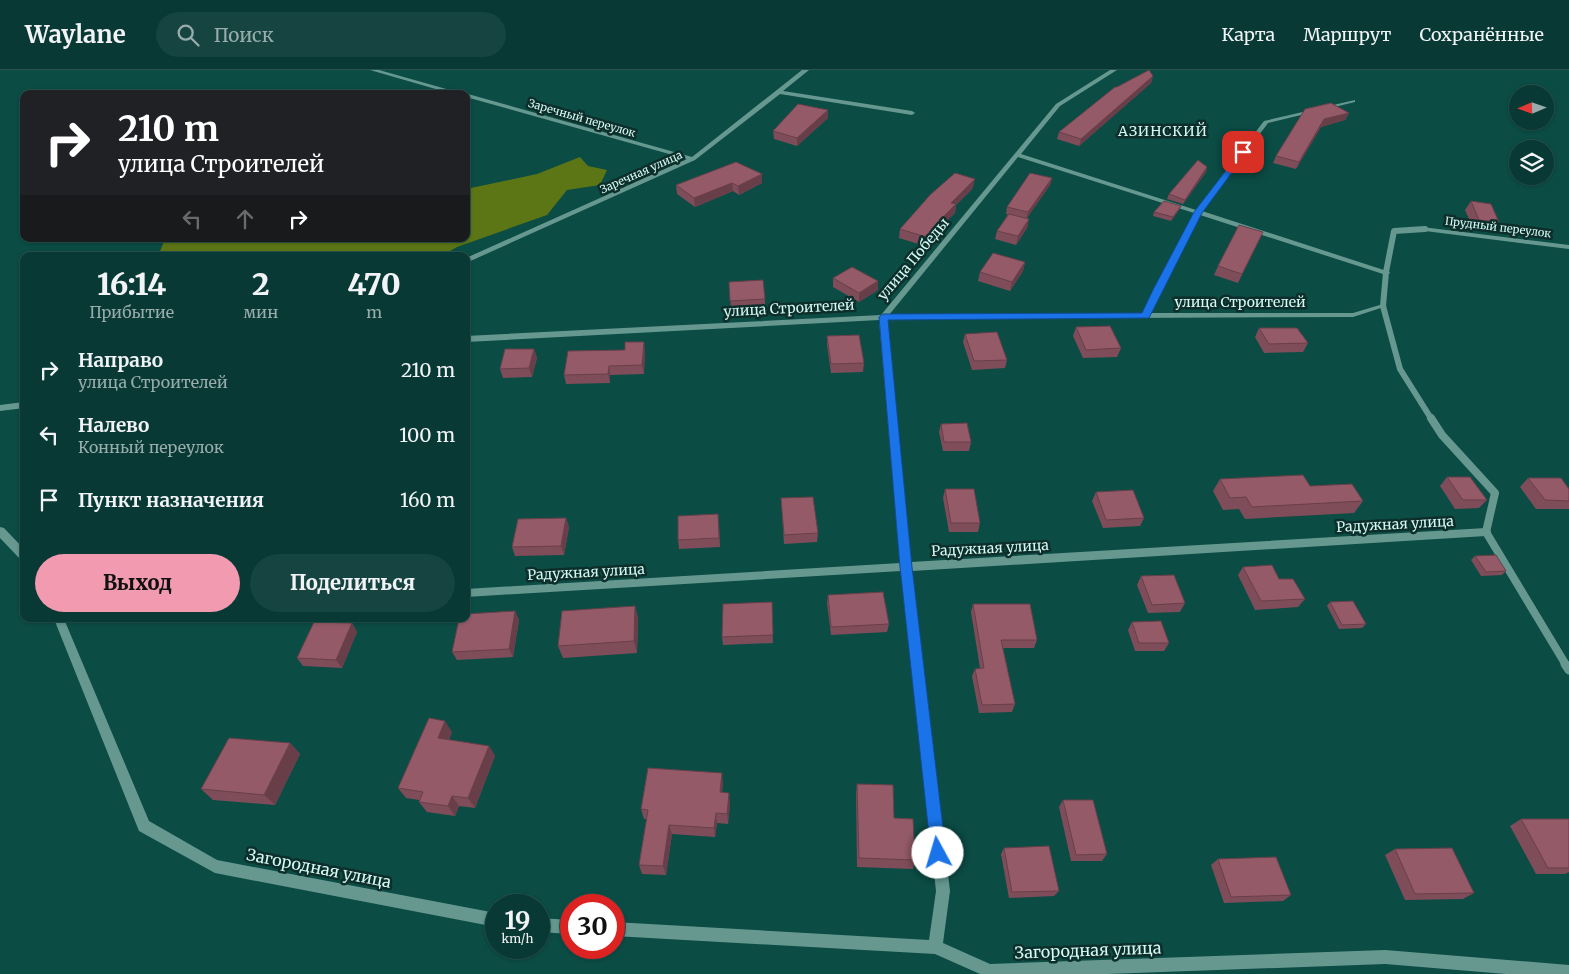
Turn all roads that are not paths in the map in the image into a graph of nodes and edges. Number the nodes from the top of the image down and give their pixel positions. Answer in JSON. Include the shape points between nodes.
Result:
{"nodes":[{"id":1,"x":373,"y":70,"type":"edge"},
{"id":2,"x":806,"y":70,"type":"edge"},
{"id":3,"x":1114,"y":70,"type":"edge"},
{"id":4,"x":446,"y":90,"type":"edge"},
{"id":5,"x":780,"y":92,"type":"junction"},
{"id":6,"x":470,"y":96,"type":"edge"},
{"id":7,"x":1353,"y":101,"type":"dead end"},
{"id":8,"x":912,"y":113,"type":"dead end"},
{"id":9,"x":1017,"y":155,"type":"junction"},
{"id":10,"x":693,"y":160,"type":"junction"},
{"id":11,"x":1198,"y":212,"type":"junction"},
{"id":12,"x":1425,"y":229,"type":"joint"},
{"id":13,"x":1569,"y":247,"type":"edge"},
{"id":14,"x":470,"y":260,"type":"edge"},
{"id":15,"x":1386,"y":272,"type":"junction"},
{"id":16,"x":1383,"y":306,"type":"junction"},
{"id":17,"x":1146,"y":316,"type":"junction"},
{"id":18,"x":883,"y":317,"type":"junction"},
{"id":19,"x":470,"y":339,"type":"edge"},
{"id":20,"x":20,"y":406,"type":"edge"},
{"id":21,"x":0,"y":408,"type":"edge"},
{"id":22,"x":0,"y":531,"type":"edge"},
{"id":23,"x":1486,"y":532,"type":"junction"},
{"id":24,"x":20,"y":552,"type":"edge"},
{"id":25,"x":906,"y":567,"type":"junction"},
{"id":26,"x":470,"y":593,"type":"edge"},
{"id":27,"x":60,"y":622,"type":"edge"},
{"id":28,"x":1569,"y":670,"type":"edge"},
{"id":29,"x":485,"y":918,"type":"edge"},
{"id":30,"x":625,"y":931,"type":"edge"},
{"id":31,"x":935,"y":947,"type":"junction"},
{"id":32,"x":1569,"y":972,"type":"edge"}],
"edges":[{"from":1,"to":4,"type":"street"},
{"from":2,"to":5,"type":"street","name":"Заречная улица"},
{"from":3,"to":9,"type":"street","name":"улица Победы","via":[[1058,105]]},
{"from":5,"to":8,"type":"street"},
{"from":5,"to":10,"type":"street","name":"Заречная улица"},
{"from":6,"to":10,"type":"street","name":"Заречный переулок"},
{"from":7,"to":11,"type":"street","via":[[1266,122]]},
{"from":9,"to":11,"type":"street"},
{"from":9,"to":18,"type":"street","name":"улица Победы"},
{"from":10,"to":14,"type":"street","name":"Заречная улица"},
{"from":11,"to":15,"type":"street"},
{"from":11,"to":17,"type":"street"},
{"from":12,"to":13,"type":"street","name":"Прудный переулок"},
{"from":12,"to":15,"type":"lane","via":[[1394,231]]},
{"from":15,"to":16,"type":"lane"},
{"from":16,"to":17,"type":"street","name":"улица Строителей","via":[[1353,315]]},
{"from":16,"to":23,"type":"lane","via":[[1400,369],[1442,435],[1495,493]]},
{"from":17,"to":18,"type":"street","name":"улица Строителей"},
{"from":18,"to":19,"type":"street","name":"улица Строителей"},
{"from":18,"to":25,"type":"street","name":"улица Победы"},
{"from":20,"to":21,"type":"street"},
{"from":22,"to":24,"type":"street"},
{"from":23,"to":25,"type":"street","name":"Радужная улица"},
{"from":23,"to":28,"type":"lane"},
{"from":25,"to":26,"type":"street","name":"Радужная улица"},
{"from":25,"to":31,"type":"street","name":"улица Победы","via":[[943,891]]},
{"from":27,"to":29,"type":"street","name":"Загородная улица","via":[[144,826],[215,866]]},
{"from":30,"to":31,"type":"street","name":"Загородная улица"},
{"from":31,"to":32,"type":"street","name":"Загородная улица","via":[[990,971],[1385,958]]}]}
